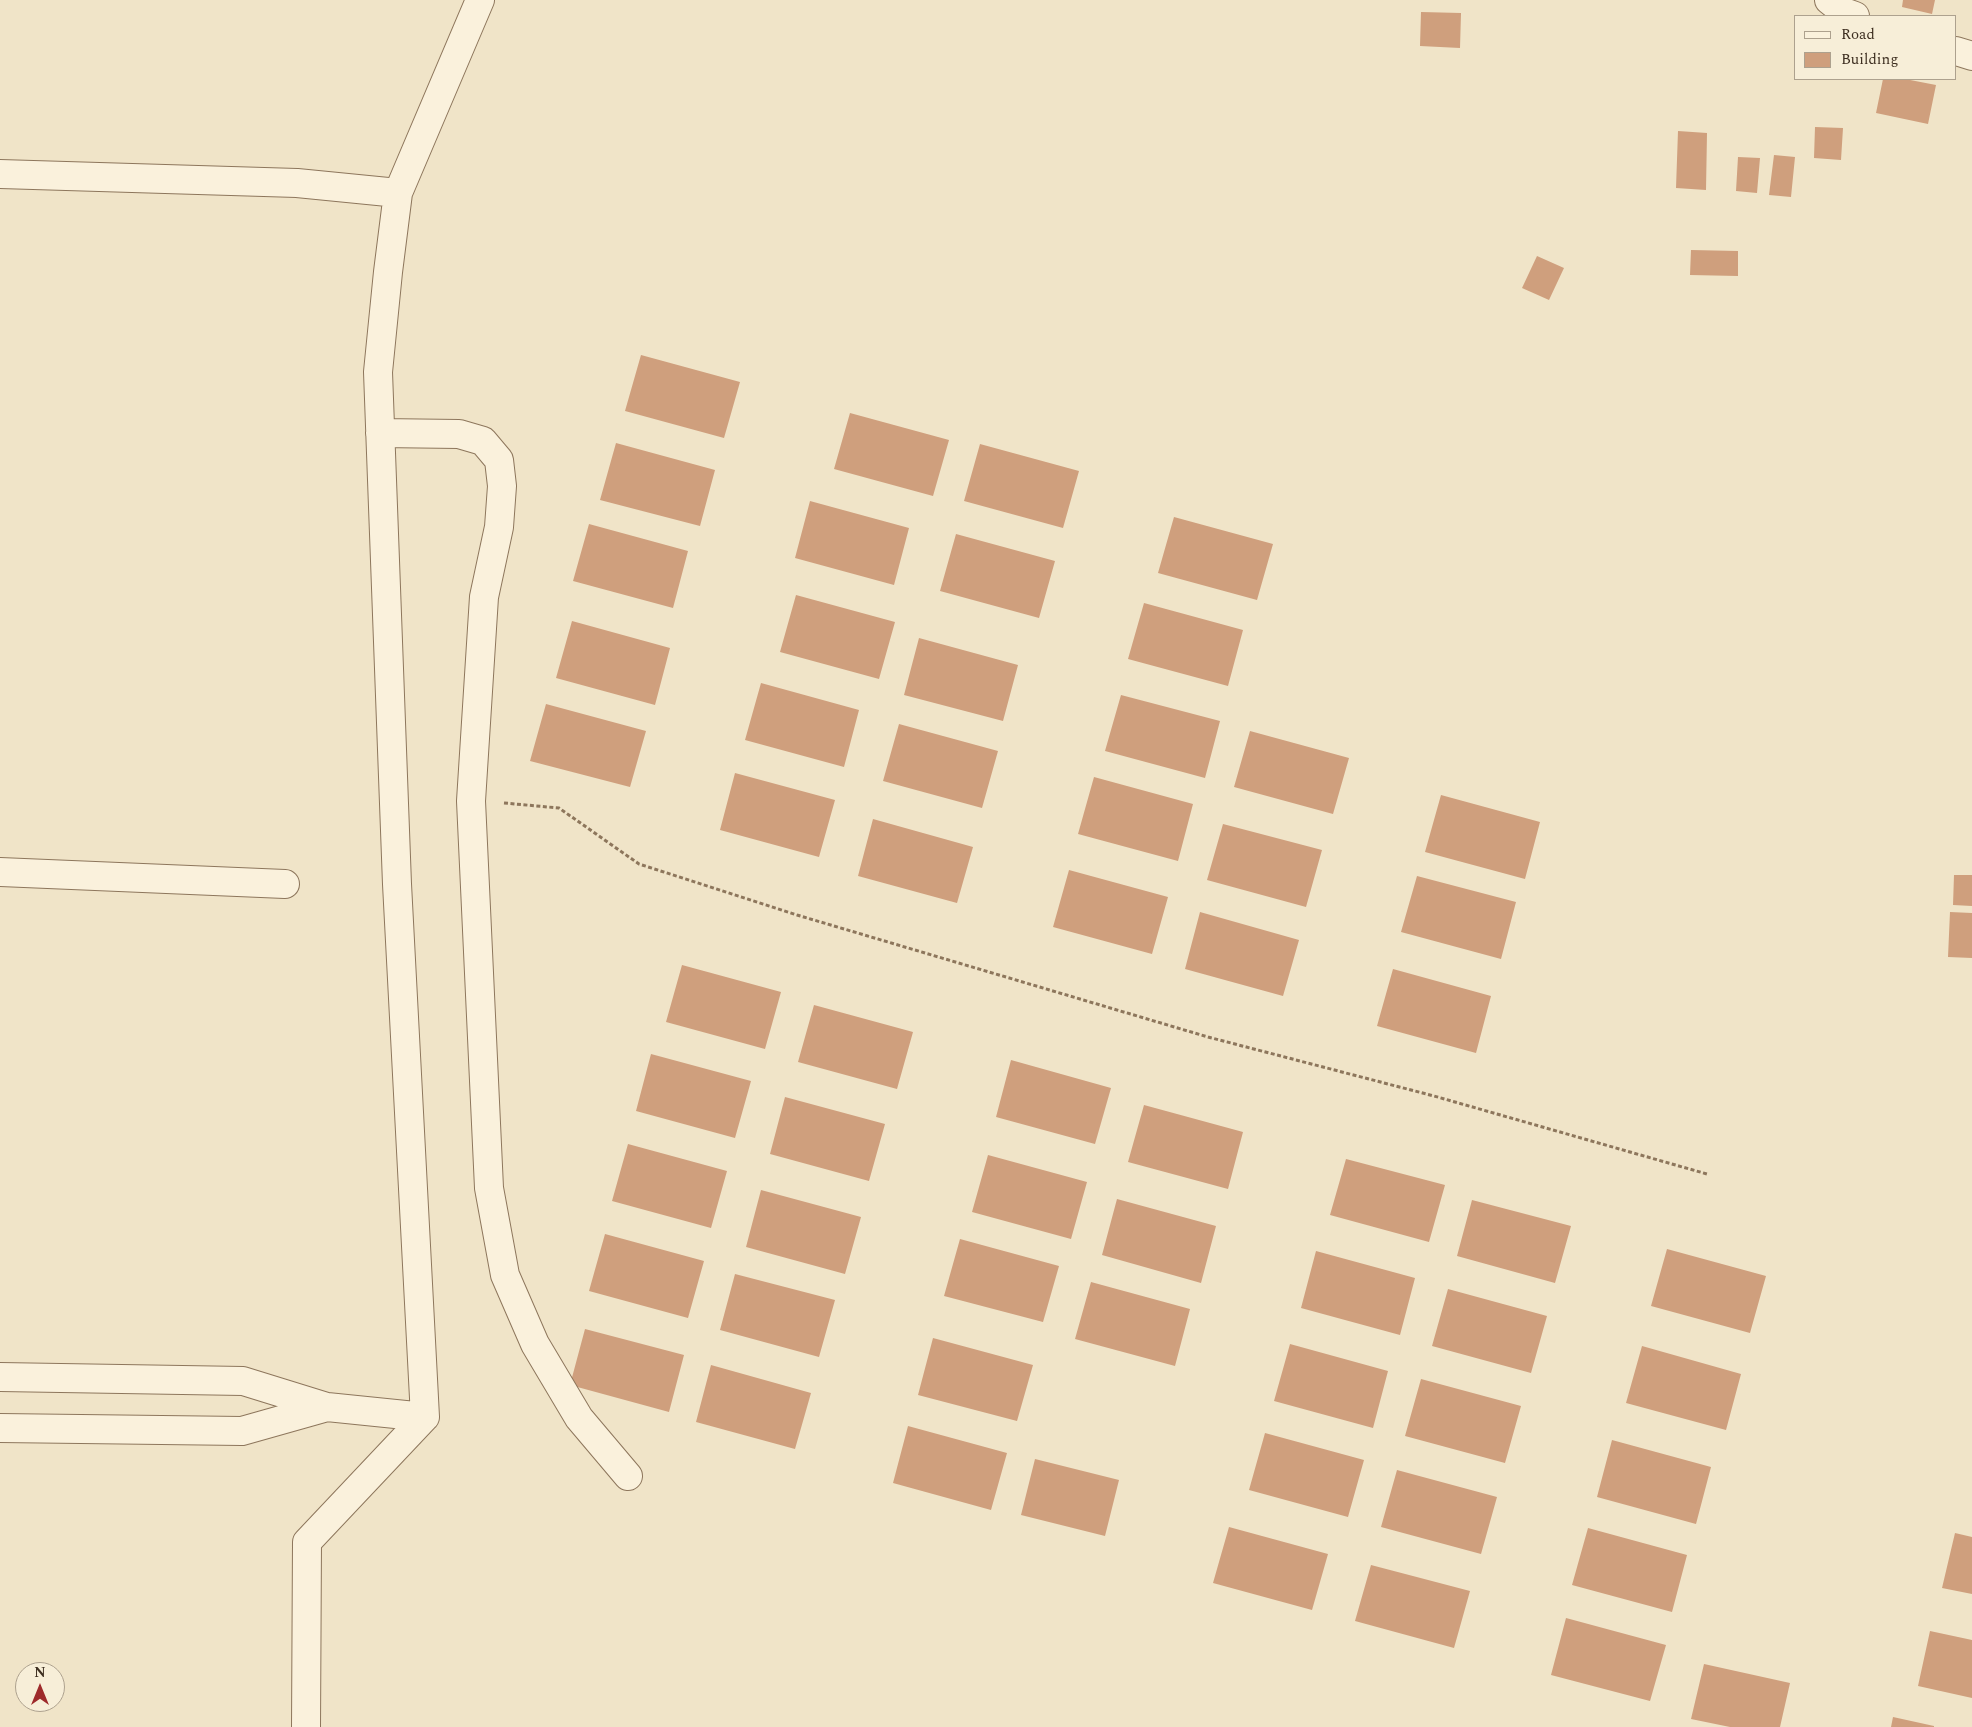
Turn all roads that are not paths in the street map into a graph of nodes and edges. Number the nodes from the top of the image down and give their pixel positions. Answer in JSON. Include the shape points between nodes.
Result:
{"nodes":[{"id":1,"x":480,"y":0,"type":"edge"},
{"id":2,"x":1829,"y":0,"type":"edge"},
{"id":3,"x":1852,"y":15,"type":"edge"},
{"id":4,"x":1957,"y":51,"type":"edge"},
{"id":5,"x":1972,"y":56,"type":"edge"},
{"id":6,"x":0,"y":174,"type":"edge"},
{"id":7,"x":398,"y":193,"type":"junction"},
{"id":8,"x":380,"y":434,"type":"junction"},
{"id":9,"x":0,"y":872,"type":"edge"},
{"id":10,"x":285,"y":884,"type":"dead end"},
{"id":11,"x":0,"y":1377,"type":"edge"},
{"id":12,"x":327,"y":1407,"type":"junction"},
{"id":13,"x":425,"y":1417,"type":"junction"},
{"id":14,"x":0,"y":1428,"type":"edge"},
{"id":15,"x":628,"y":1476,"type":"dead end"},
{"id":16,"x":306,"y":1727,"type":"edge"}],
"edges":[{"from":1,"to":7,"type":"street"},
{"from":2,"to":3,"type":"street"},
{"from":4,"to":5,"type":"street"},
{"from":6,"to":7,"type":"street","via":[[297,183]]},
{"from":7,"to":8,"type":"street","via":[[378,372]]},
{"from":8,"to":13,"type":"street","via":[[397,884]]},
{"from":8,"to":15,"type":"street","via":[[459,434],[483,441],[499,460],[502,494],[499,527],[484,597],[471,801],[489,1188],[505,1275],[535,1344],[579,1418]]},
{"from":9,"to":10,"type":"street"},
{"from":11,"to":12,"type":"street","via":[[243,1381]]},
{"from":12,"to":13,"type":"street"},
{"from":12,"to":14,"type":"street","via":[[242,1431]]},
{"from":13,"to":16,"type":"street","via":[[307,1542]]}]}
